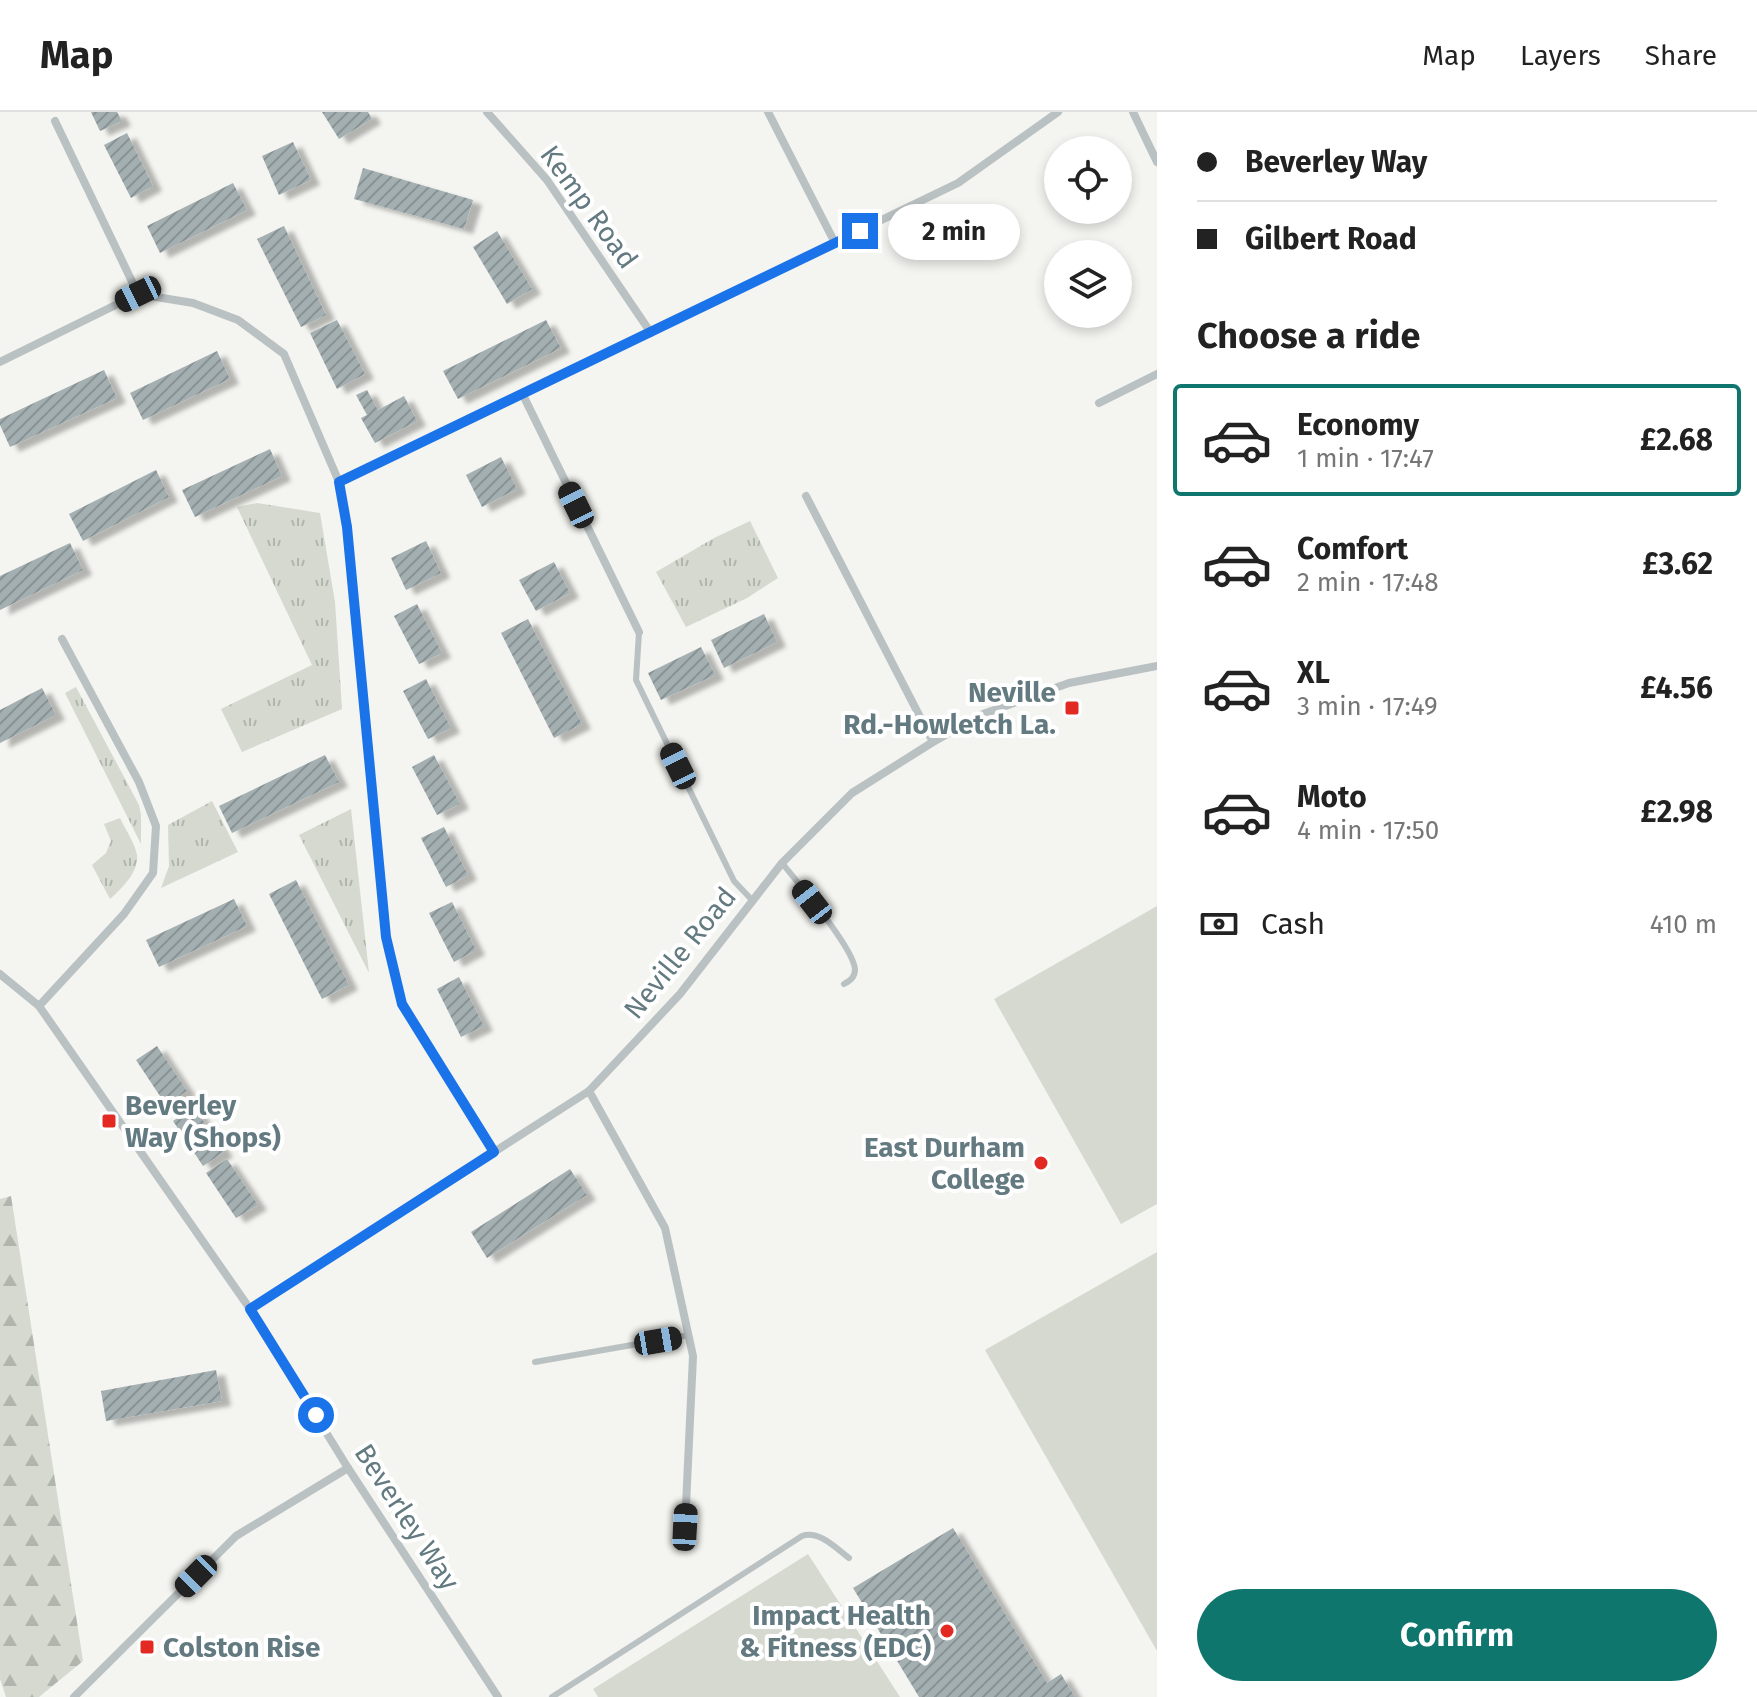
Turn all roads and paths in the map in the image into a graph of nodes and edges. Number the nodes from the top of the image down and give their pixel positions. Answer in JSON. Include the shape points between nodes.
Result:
{"nodes":[{"id":1,"x":487,"y":112,"type":"edge"},
{"id":2,"x":768,"y":112,"type":"edge"},
{"id":3,"x":1058,"y":112,"type":"edge"},
{"id":4,"x":1133,"y":112,"type":"edge"},
{"id":5,"x":55,"y":121,"type":"dead end"},
{"id":6,"x":1157,"y":162,"type":"edge"},
{"id":7,"x":835,"y":243,"type":"junction"},
{"id":8,"x":138,"y":294,"type":"junction"},
{"id":9,"x":651,"y":333,"type":"junction"},
{"id":10,"x":0,"y":362,"type":"edge"},
{"id":11,"x":1157,"y":374,"type":"edge"},
{"id":12,"x":523,"y":395,"type":"junction"},
{"id":13,"x":1099,"y":403,"type":"dead end"},
{"id":14,"x":339,"y":482,"type":"junction"},
{"id":15,"x":806,"y":496,"type":"dead end"},
{"id":16,"x":639,"y":632,"type":"joint"},
{"id":17,"x":62,"y":639,"type":"dead end"},
{"id":18,"x":1157,"y":666,"type":"edge"},
{"id":19,"x":933,"y":742,"type":"junction"},
{"id":20,"x":782,"y":863,"type":"junction"},
{"id":21,"x":752,"y":900,"type":"junction"},
{"id":22,"x":0,"y":974,"type":"edge"},
{"id":23,"x":844,"y":984,"type":"dead end"},
{"id":24,"x":39,"y":1006,"type":"junction"},
{"id":25,"x":589,"y":1091,"type":"junction"},
{"id":26,"x":494,"y":1152,"type":"junction"},
{"id":27,"x":250,"y":1309,"type":"junction"},
{"id":28,"x":689,"y":1335,"type":"junction"},
{"id":29,"x":535,"y":1362,"type":"dead end"},
{"id":30,"x":348,"y":1468,"type":"junction"},
{"id":31,"x":685,"y":1527,"type":"dead end"},
{"id":32,"x":849,"y":1558,"type":"dead end"},
{"id":33,"x":74,"y":1697,"type":"edge"},
{"id":34,"x":498,"y":1697,"type":"edge"},
{"id":35,"x":552,"y":1697,"type":"edge"}],
"edges":[{"from":1,"to":9,"type":"street","name":"Kemp Road","via":[[547,180]]},
{"from":2,"to":7,"type":"street"},
{"from":3,"to":7,"type":"street","via":[[958,183]]},
{"from":4,"to":6,"type":"street"},
{"from":5,"to":8,"type":"street"},
{"from":7,"to":9,"type":"street"},
{"from":8,"to":10,"type":"street"},
{"from":8,"to":14,"type":"street","via":[[193,303],[238,320],[284,354]]},
{"from":9,"to":12,"type":"street"},
{"from":11,"to":13,"type":"street"},
{"from":12,"to":14,"type":"street"},
{"from":12,"to":16,"type":"street"},
{"from":14,"to":26,"type":"street","via":[[386,937],[402,1004]]},
{"from":15,"to":19,"type":"street"},
{"from":16,"to":21,"type":"lane","via":[[636,680],[734,881]]},
{"from":17,"to":24,"type":"street","via":[[139,782],[156,826],[153,873],[124,914]]},
{"from":18,"to":19,"type":"street","name":"Neville Road","via":[[1037,693],[983,714]]},
{"from":19,"to":20,"type":"street","name":"Neville Road","via":[[852,793]]},
{"from":20,"to":21,"type":"street","name":"Neville Road"},
{"from":20,"to":23,"type":"lane","via":[[843,941],[855,968],[853,978]]},
{"from":21,"to":25,"type":"street","name":"Neville Road","via":[[680,994]]},
{"from":22,"to":24,"type":"street","name":"Beverley Way"},
{"from":24,"to":27,"type":"street","name":"Beverley Way"},
{"from":25,"to":26,"type":"street","name":"Neville Road"},
{"from":25,"to":28,"type":"street","via":[[665,1228]]},
{"from":26,"to":27,"type":"street","name":"Neville Road"},
{"from":27,"to":30,"type":"street","name":"Beverley Way"},
{"from":28,"to":29,"type":"lane"},
{"from":28,"to":31,"type":"street","via":[[693,1356]]},
{"from":30,"to":33,"type":"street","via":[[236,1536]]},
{"from":30,"to":34,"type":"street","name":"Beverley Way"},
{"from":32,"to":35,"type":"lane","via":[[808,1533]]}]}
